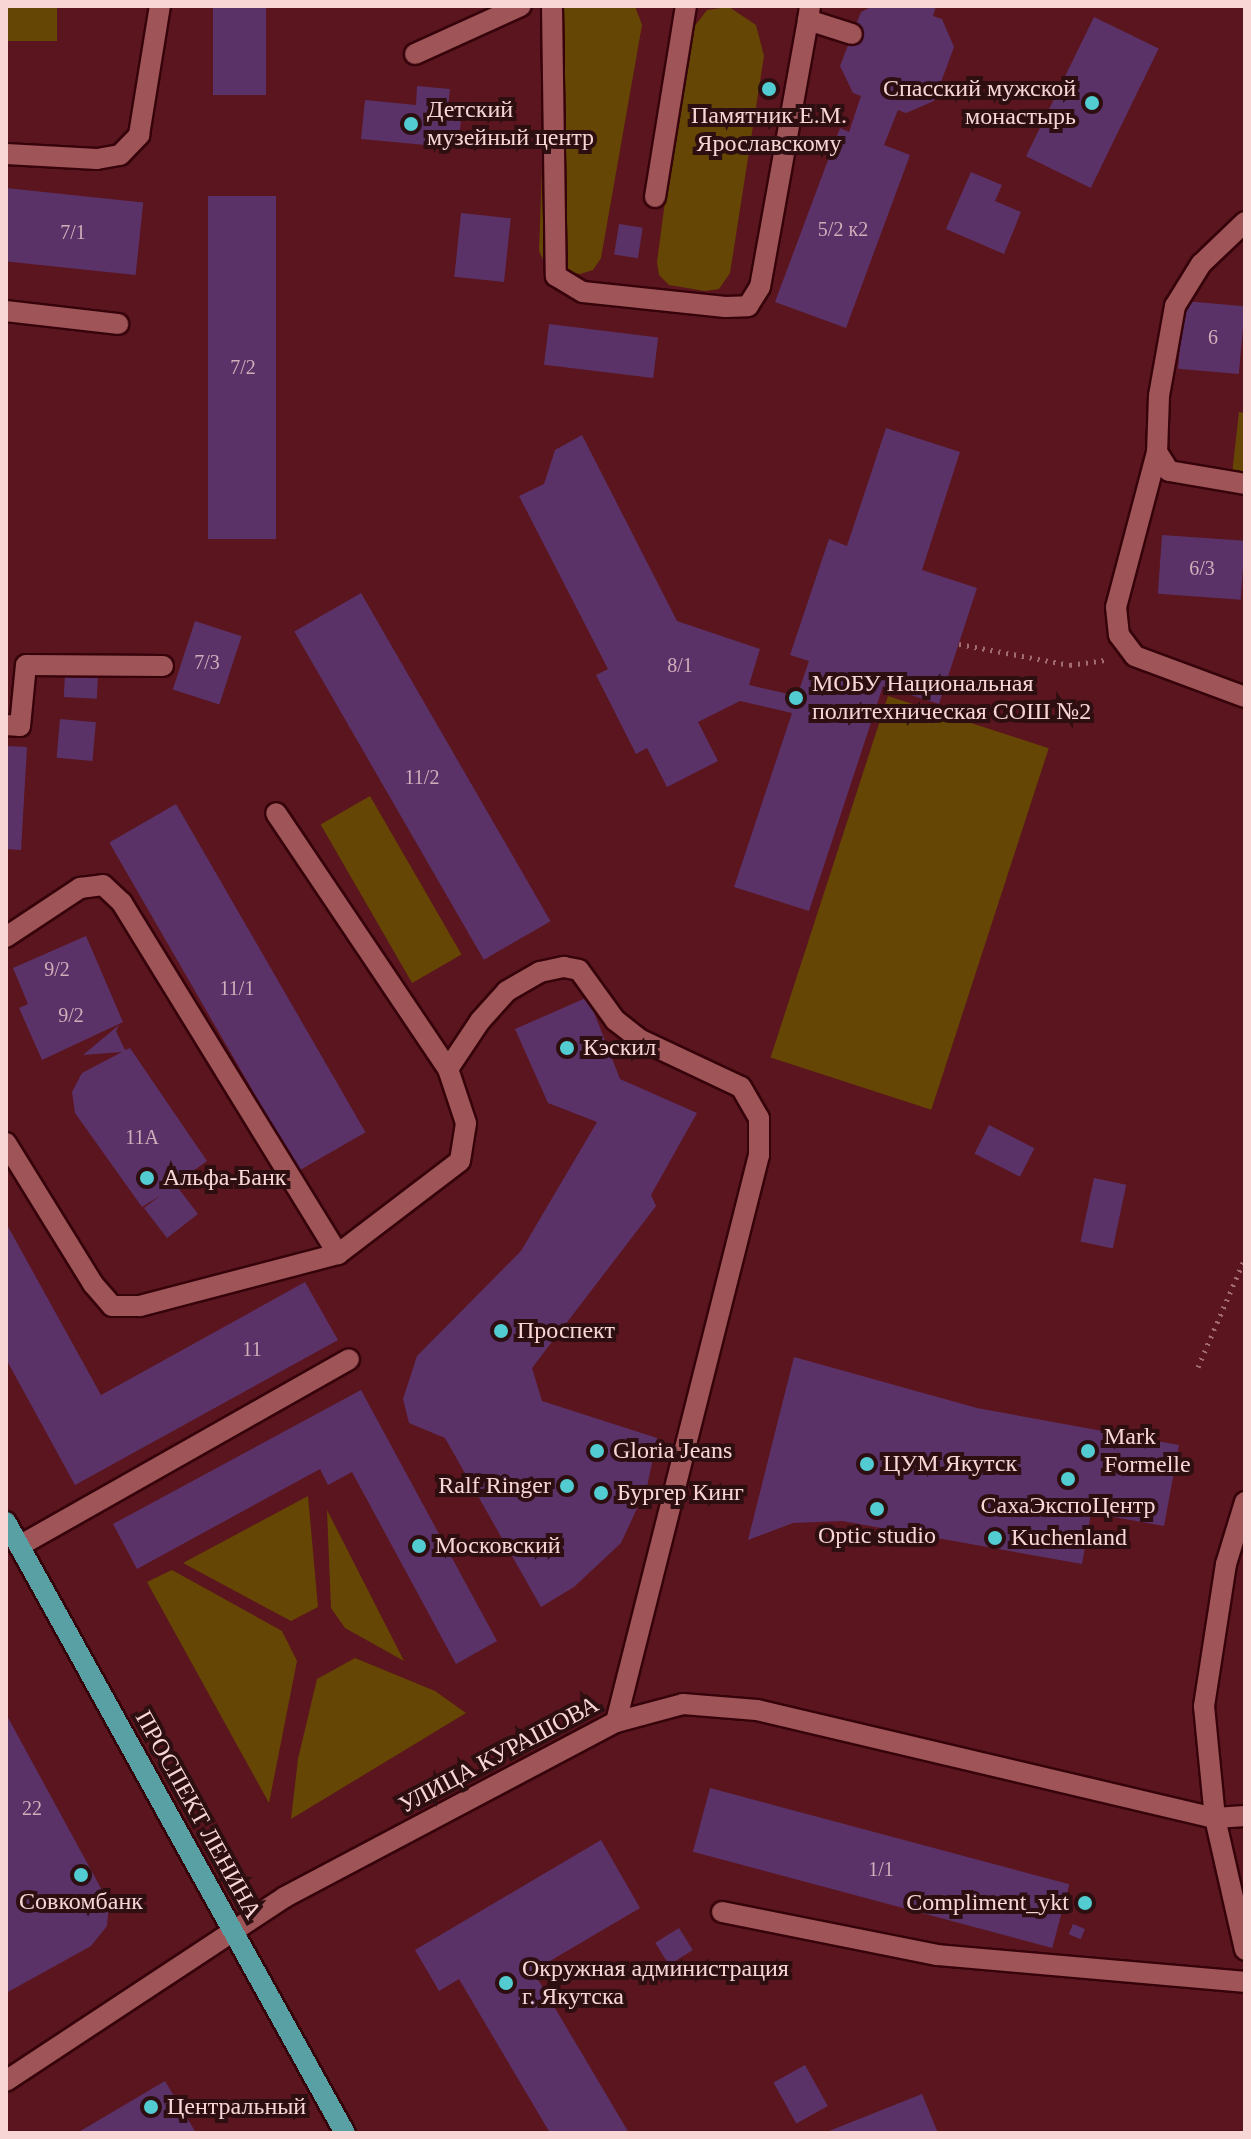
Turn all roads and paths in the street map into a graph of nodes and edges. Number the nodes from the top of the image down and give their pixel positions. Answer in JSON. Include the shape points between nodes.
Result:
{"nodes":[{"id":1,"x":160,"y":6,"type":"edge"},
{"id":2,"x":521,"y":6,"type":"edge"},
{"id":3,"x":552,"y":6,"type":"edge"},
{"id":4,"x":686,"y":6,"type":"edge"},
{"id":5,"x":809,"y":13,"type":"edge"},
{"id":6,"x":852,"y":34,"type":"dead end"},
{"id":7,"x":415,"y":54,"type":"dead end"},
{"id":8,"x":6,"y":154,"type":"edge"},
{"id":9,"x":655,"y":197,"type":"dead end"},
{"id":10,"x":1245,"y":222,"type":"edge"},
{"id":11,"x":6,"y":311,"type":"edge"},
{"id":12,"x":118,"y":324,"type":"dead end"},
{"id":13,"x":1157,"y":452,"type":"junction"},
{"id":14,"x":1245,"y":484,"type":"edge"},
{"id":15,"x":959,"y":644,"type":"dead end"},
{"id":16,"x":1135,"y":656,"type":"junction"},
{"id":17,"x":163,"y":666,"type":"dead end"},
{"id":18,"x":1245,"y":697,"type":"edge"},
{"id":19,"x":6,"y":725,"type":"edge"},
{"id":20,"x":276,"y":813,"type":"dead end"},
{"id":21,"x":6,"y":937,"type":"edge"},
{"id":22,"x":448,"y":1069,"type":"junction"},
{"id":23,"x":6,"y":1143,"type":"edge"},
{"id":24,"x":338,"y":1254,"type":"junction"},
{"id":25,"x":1245,"y":1258,"type":"edge"},
{"id":26,"x":349,"y":1359,"type":"dead end"},
{"id":27,"x":1198,"y":1367,"type":"dead end"},
{"id":28,"x":1245,"y":1502,"type":"edge"},
{"id":29,"x":6,"y":1522,"type":"edge"},
{"id":30,"x":19,"y":1546,"type":"junction"},
{"id":31,"x":616,"y":1722,"type":"junction"},
{"id":32,"x":1245,"y":1816,"type":"edge"},
{"id":33,"x":1215,"y":1818,"type":"junction"},
{"id":34,"x":722,"y":1912,"type":"dead end"},
{"id":35,"x":233,"y":1933,"type":"junction"},
{"id":36,"x":1245,"y":1950,"type":"edge"},
{"id":37,"x":1245,"y":1982,"type":"edge"},
{"id":38,"x":6,"y":2081,"type":"edge"},
{"id":39,"x":345,"y":2133,"type":"edge"}],
"edges":[{"from":1,"to":8,"type":"street","via":[[139,135],[120,155],[97,159]]},
{"from":2,"to":7,"type":"street"},
{"from":3,"to":5,"type":"street","via":[[556,276],[583,292],[725,307],[748,306],[760,287]]},
{"from":4,"to":9,"type":"street"},
{"from":5,"to":6,"type":"street"},
{"from":10,"to":13,"type":"street","via":[[1201,264],[1175,306],[1159,396]]},
{"from":11,"to":12,"type":"street"},
{"from":13,"to":14,"type":"street","via":[[1169,471]]},
{"from":13,"to":16,"type":"street","via":[[1116,607],[1119,635]]},
{"from":15,"to":16,"type":"path","via":[[1070,665]]},
{"from":16,"to":18,"type":"street"},
{"from":17,"to":19,"type":"street","via":[[26,665],[20,726]]},
{"from":20,"to":22,"type":"street"},
{"from":21,"to":24,"type":"street","via":[[80,888],[103,885],[122,903]]},
{"from":22,"to":24,"type":"street","via":[[466,1123],[460,1161]]},
{"from":22,"to":31,"type":"street","via":[[507,991],[540,972],[564,967],[579,970],[615,1020],[641,1040],[741,1087],[759,1118],[759,1155]]},
{"from":23,"to":24,"type":"street","via":[[112,1306],[140,1306]]},
{"from":25,"to":27,"type":"path"},
{"from":26,"to":30,"type":"street"},
{"from":28,"to":33,"type":"street","via":[[1226,1564],[1204,1706]]},
{"from":29,"to":30,"type":"main road","name":"ПРОСПЕКТ ЛЕНИНА"},
{"from":30,"to":35,"type":"main road","name":"ПРОСПЕКТ ЛЕНИНА"},
{"from":31,"to":33,"type":"street","name":"УЛИЦА КУРАШОВА","via":[[683,1704],[757,1710]]},
{"from":31,"to":35,"type":"street","name":"УЛИЦА КУРАШОВА","via":[[285,1897]]},
{"from":32,"to":33,"type":"street","name":"УЛИЦА КУРАШОВА"},
{"from":33,"to":36,"type":"street"},
{"from":34,"to":37,"type":"street","via":[[937,1955]]},
{"from":35,"to":38,"type":"street","name":"УЛИЦА КУРАШОВА"},
{"from":35,"to":39,"type":"main road","name":"ПРОСПЕКТ ЛЕНИНА"}]}
